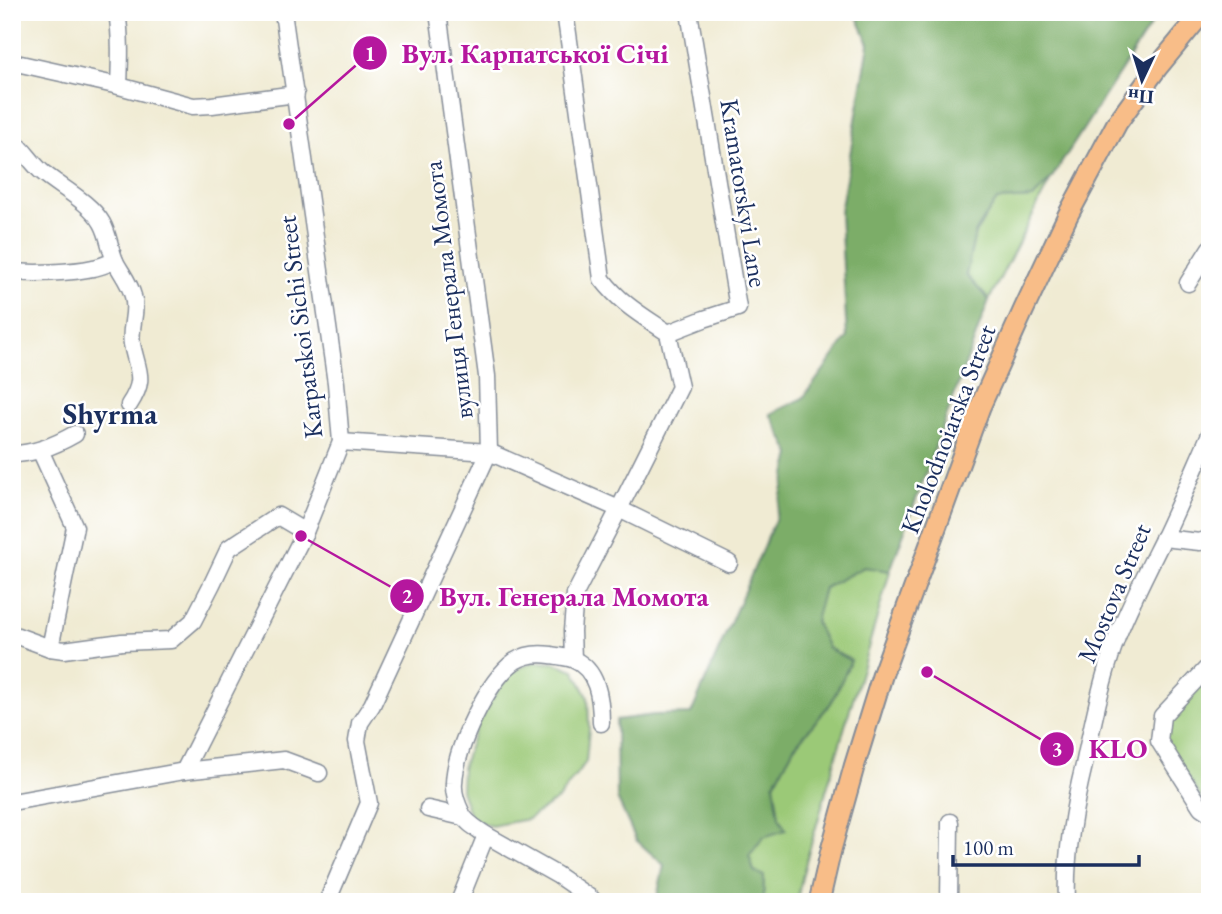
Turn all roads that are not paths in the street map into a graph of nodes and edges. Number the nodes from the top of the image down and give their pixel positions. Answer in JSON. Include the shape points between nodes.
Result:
{"nodes":[{"id":1,"x":117,"y":12,"type":"edge"},
{"id":2,"x":284,"y":12,"type":"edge"},
{"id":3,"x":438,"y":12,"type":"edge"},
{"id":4,"x":565,"y":12,"type":"edge"},
{"id":5,"x":689,"y":12,"type":"edge"},
{"id":6,"x":1203,"y":12,"type":"edge"},
{"id":7,"x":12,"y":62,"type":"edge"},
{"id":8,"x":119,"y":86,"type":"junction"},
{"id":9,"x":296,"y":94,"type":"junction"},
{"id":10,"x":12,"y":140,"type":"edge"},
{"id":11,"x":1210,"y":248,"type":"edge"},
{"id":12,"x":115,"y":261,"type":"junction"},
{"id":13,"x":12,"y":271,"type":"edge"},
{"id":14,"x":1188,"y":282,"type":"dead end"},
{"id":15,"x":668,"y":333,"type":"junction"},
{"id":16,"x":129,"y":405,"type":"dead end"},
{"id":17,"x":75,"y":434,"type":"dead end"},
{"id":18,"x":1210,"y":434,"type":"edge"},
{"id":19,"x":341,"y":442,"type":"junction"},
{"id":20,"x":40,"y":450,"type":"junction"},
{"id":21,"x":489,"y":452,"type":"junction"},
{"id":22,"x":12,"y":454,"type":"edge"},
{"id":23,"x":619,"y":509,"type":"junction"},
{"id":24,"x":304,"y":533,"type":"junction"},
{"id":25,"x":1163,"y":538,"type":"junction"},
{"id":26,"x":1210,"y":538,"type":"edge"},
{"id":27,"x":729,"y":562,"type":"dead end"},
{"id":28,"x":12,"y":634,"type":"edge"},
{"id":29,"x":50,"y":648,"type":"junction"},
{"id":30,"x":573,"y":659,"type":"junction"},
{"id":31,"x":1210,"y":666,"type":"edge"},
{"id":32,"x":601,"y":723,"type":"dead end"},
{"id":33,"x":184,"y":771,"type":"junction"},
{"id":34,"x":319,"y":773,"type":"dead end"},
{"id":35,"x":12,"y":802,"type":"edge"},
{"id":36,"x":428,"y":809,"type":"dead end"},
{"id":37,"x":1210,"y":813,"type":"edge"},
{"id":38,"x":463,"y":817,"type":"junction"},
{"id":39,"x":950,"y":822,"type":"dead end"},
{"id":40,"x":486,"y":835,"type":"junction"},
{"id":41,"x":327,"y":902,"type":"edge"},
{"id":42,"x":459,"y":902,"type":"edge"},
{"id":43,"x":594,"y":902,"type":"edge"},
{"id":44,"x":819,"y":902,"type":"edge"},
{"id":45,"x":949,"y":902,"type":"edge"},
{"id":46,"x":1067,"y":902,"type":"edge"}],
"edges":[{"from":1,"to":8,"type":"street"},
{"from":2,"to":9,"type":"street","name":"Karpatskoi Sichi Street"},
{"from":3,"to":21,"type":"street","name":"вулиця Генерала Момота","via":[[487,376]]},
{"from":4,"to":15,"type":"street","via":[[603,279],[630,309]]},
{"from":5,"to":15,"type":"street","name":"Kramatorskyi Lane","via":[[738,308]]},
{"from":6,"to":44,"type":"main road","name":"Kholodnoiarska Street","via":[[1117,123],[1068,215],[980,407],[883,673]]},
{"from":7,"to":8,"type":"street"},
{"from":8,"to":9,"type":"street","via":[[193,106]]},
{"from":9,"to":19,"type":"street","name":"Karpatskoi Sichi Street"},
{"from":10,"to":12,"type":"street","via":[[38,169],[94,212],[103,224]]},
{"from":11,"to":14,"type":"street"},
{"from":12,"to":13,"type":"street","via":[[51,272]]},
{"from":12,"to":16,"type":"street","via":[[134,297],[136,313],[131,329],[140,383]]},
{"from":15,"to":23,"type":"street","via":[[680,387]]},
{"from":17,"to":20,"type":"street"},
{"from":18,"to":25,"type":"street","name":"Mostova Street"},
{"from":19,"to":21,"type":"street"},
{"from":19,"to":24,"type":"street","name":"Karpatskoi Sichi Street"},
{"from":20,"to":22,"type":"street"},
{"from":20,"to":29,"type":"street","via":[[75,527]]},
{"from":21,"to":23,"type":"street"},
{"from":21,"to":41,"type":"street","name":"вулиця Генерала Момота","via":[[360,723],[357,741],[369,803]]},
{"from":23,"to":27,"type":"street"},
{"from":23,"to":30,"type":"street","via":[[575,594]]},
{"from":24,"to":29,"type":"street","via":[[278,516],[229,548],[193,621],[171,640]]},
{"from":24,"to":33,"type":"street","name":"Karpatskoi Sichi Street"},
{"from":25,"to":26,"type":"street","via":[[1200,542]]},
{"from":25,"to":46,"type":"street","name":"Mostova Street","via":[[1131,603],[1100,694],[1069,841]]},
{"from":28,"to":29,"type":"street"},
{"from":30,"to":32,"type":"street","via":[[590,671],[597,686]]},
{"from":30,"to":38,"type":"street","via":[[527,655],[494,681],[459,753],[453,785]]},
{"from":31,"to":37,"type":"street","via":[[1162,716],[1159,741],[1201,807]]},
{"from":33,"to":34,"type":"street","via":[[284,760]]},
{"from":33,"to":35,"type":"street"},
{"from":36,"to":38,"type":"street"},
{"from":38,"to":40,"type":"street"},
{"from":39,"to":45,"type":"street"},
{"from":40,"to":42,"type":"street"},
{"from":40,"to":43,"type":"street"}]}
